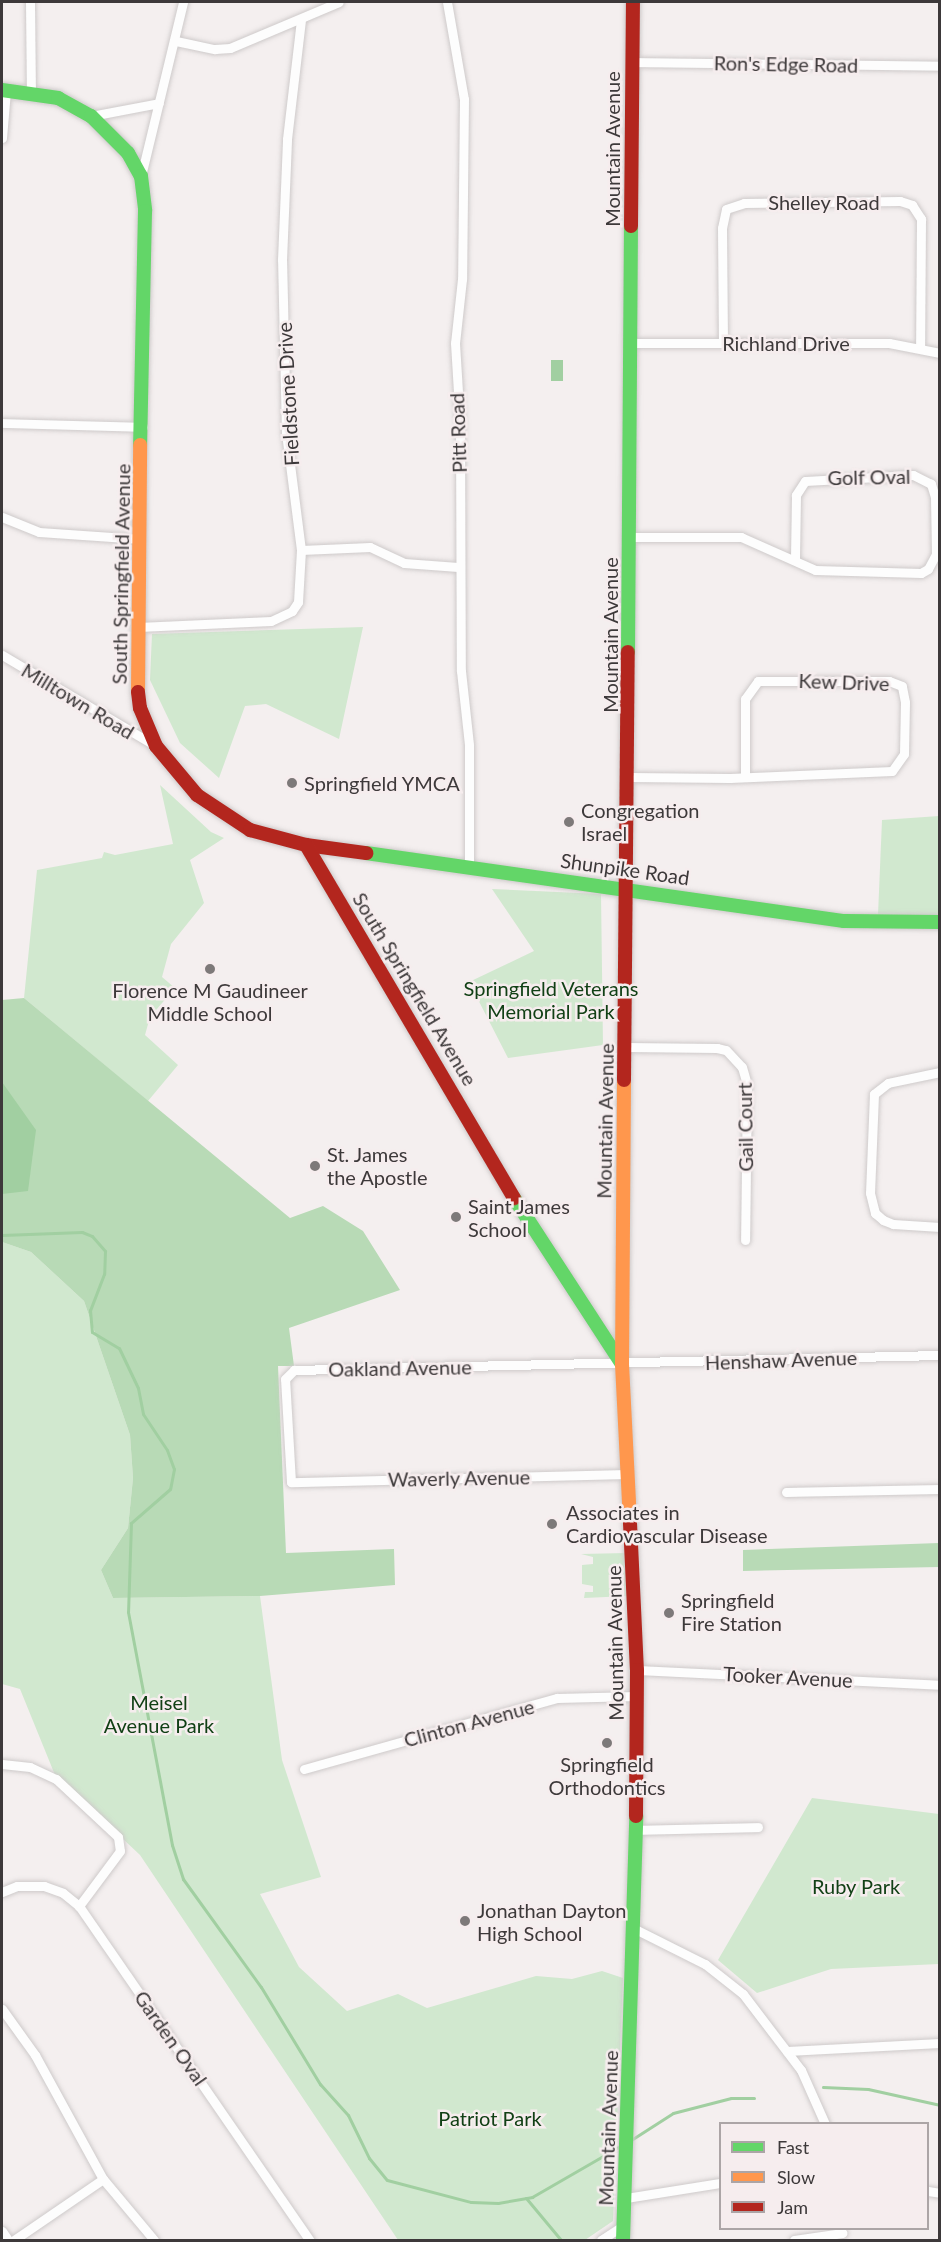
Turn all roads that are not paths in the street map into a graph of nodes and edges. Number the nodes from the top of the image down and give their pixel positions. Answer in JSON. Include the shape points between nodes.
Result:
{"nodes":[{"id":1,"x":30,"y":2,"type":"edge"},
{"id":2,"x":183,"y":2,"type":"edge"},
{"id":3,"x":339,"y":2,"type":"edge"},
{"id":4,"x":447,"y":2,"type":"edge"},
{"id":5,"x":633,"y":2,"type":"edge"},
{"id":6,"x":301,"y":19,"type":"junction"},
{"id":7,"x":176,"y":40,"type":"junction"},
{"id":8,"x":632,"y":62,"type":"junction"},
{"id":9,"x":939,"y":66,"type":"edge"},
{"id":10,"x":4,"y":90,"type":"edge"},
{"id":11,"x":31,"y":92,"type":"junction"},
{"id":12,"x":159,"y":103,"type":"junction"},
{"id":13,"x":91,"y":116,"type":"junction"},
{"id":14,"x":2,"y":138,"type":"edge"},
{"id":15,"x":141,"y":176,"type":"junction"},
{"id":16,"x":631,"y":343,"type":"junction"},
{"id":17,"x":723,"y":343,"type":"junction"},
{"id":18,"x":920,"y":348,"type":"junction"},
{"id":19,"x":939,"y":353,"type":"edge"},
{"id":20,"x":2,"y":423,"type":"edge"},
{"id":21,"x":143,"y":427,"type":"junction"},
{"id":22,"x":2,"y":517,"type":"edge"},
{"id":23,"x":630,"y":537,"type":"junction"},
{"id":24,"x":141,"y":539,"type":"junction"},
{"id":25,"x":301,"y":550,"type":"junction"},
{"id":26,"x":795,"y":559,"type":"junction"},
{"id":27,"x":458,"y":567,"type":"junction"},
{"id":28,"x":138,"y":627,"type":"junction"},
{"id":29,"x":2,"y":658,"type":"edge"},
{"id":30,"x":156,"y":746,"type":"junction"},
{"id":31,"x":629,"y":777,"type":"junction"},
{"id":32,"x":745,"y":777,"type":"junction"},
{"id":33,"x":306,"y":845,"type":"junction"},
{"id":34,"x":469,"y":866,"type":"junction"},
{"id":35,"x":626,"y":889,"type":"junction"},
{"id":36,"x":939,"y":922,"type":"edge"},
{"id":37,"x":626,"y":1047,"type":"junction"},
{"id":38,"x":939,"y":1072,"type":"edge"},
{"id":39,"x":939,"y":1227,"type":"edge"},
{"id":40,"x":745,"y":1240,"type":"dead end"},
{"id":41,"x":939,"y":1355,"type":"edge"},
{"id":42,"x":622,"y":1364,"type":"junction"},
{"id":43,"x":627,"y":1474,"type":"junction"},
{"id":44,"x":291,"y":1482,"type":"joint"},
{"id":45,"x":939,"y":1489,"type":"edge"},
{"id":46,"x":786,"y":1492,"type":"dead end"},
{"id":47,"x":637,"y":1670,"type":"junction"},
{"id":48,"x":939,"y":1685,"type":"edge"},
{"id":49,"x":636,"y":1696,"type":"junction"},
{"id":50,"x":2,"y":1764,"type":"edge"},
{"id":51,"x":304,"y":1769,"type":"dead end"},
{"id":52,"x":758,"y":1827,"type":"dead end"},
{"id":53,"x":636,"y":1830,"type":"junction"},
{"id":54,"x":2,"y":1892,"type":"edge"},
{"id":55,"x":79,"y":1906,"type":"junction"},
{"id":56,"x":635,"y":1929,"type":"junction"},
{"id":57,"x":2,"y":2009,"type":"edge"},
{"id":58,"x":939,"y":2043,"type":"edge"},
{"id":59,"x":787,"y":2051,"type":"junction"},
{"id":60,"x":824,"y":2122,"type":"edge"},
{"id":61,"x":103,"y":2179,"type":"junction"},
{"id":62,"x":719,"y":2183,"type":"edge"},
{"id":63,"x":626,"y":2198,"type":"junction"},
{"id":64,"x":624,"y":2225,"type":"junction"},
{"id":65,"x":2,"y":2232,"type":"edge"},
{"id":66,"x":842,"y":2234,"type":"edge"},
{"id":67,"x":8,"y":2241,"type":"edge"},
{"id":68,"x":14,"y":2241,"type":"edge"},
{"id":69,"x":154,"y":2241,"type":"edge"},
{"id":70,"x":309,"y":2241,"type":"edge"},
{"id":71,"x":601,"y":2241,"type":"edge"},
{"id":72,"x":623,"y":2241,"type":"edge"},
{"id":73,"x":794,"y":2241,"type":"edge"}],
"edges":[{"from":1,"to":11,"type":"street"},
{"from":2,"to":7,"type":"street"},
{"from":3,"to":6,"type":"street","via":[[320,6]]},
{"from":4,"to":27,"type":"street","name":"Pitt Road","via":[[464,99],[462,279],[454,343],[460,425]]},
{"from":5,"to":8,"type":"street","name":"Mountain Avenue"},
{"from":6,"to":7,"type":"street","via":[[230,48],[215,49]]},
{"from":6,"to":25,"type":"street","name":"Fieldstone Drive","via":[[287,139],[282,260],[286,433]]},
{"from":7,"to":12,"type":"street"},
{"from":8,"to":9,"type":"street","name":"Ron's Edge Road"},
{"from":8,"to":16,"type":"street","name":"Mountain Avenue"},
{"from":10,"to":11,"type":"street","name":"South Springfield Avenue"},
{"from":10,"to":14,"type":"street"},
{"from":11,"to":13,"type":"street","name":"South Springfield Avenue","via":[[58,98]]},
{"from":12,"to":13,"type":"street"},
{"from":12,"to":15,"type":"street"},
{"from":13,"to":15,"type":"street","name":"South Springfield Avenue","via":[[118,141]]},
{"from":15,"to":21,"type":"street","name":"South Springfield Avenue","via":[[145,211]]},
{"from":16,"to":17,"type":"street","name":"Richland Drive"},
{"from":16,"to":23,"type":"street","name":"Mountain Avenue"},
{"from":17,"to":18,"type":"street","name":"Richland Drive","via":[[889,343]]},
{"from":17,"to":18,"type":"street","name":"Shelley Road","via":[[722,228],[726,209],[744,203],[900,201],[912,205],[921,219]]},
{"from":18,"to":19,"type":"street","name":"Richland Drive"},
{"from":20,"to":21,"type":"street"},
{"from":21,"to":24,"type":"street","name":"South Springfield Avenue"},
{"from":22,"to":24,"type":"street","via":[[39,532]]},
{"from":23,"to":26,"type":"street","name":"Golf Oval","via":[[741,537]]},
{"from":23,"to":31,"type":"street","name":"Mountain Avenue"},
{"from":24,"to":28,"type":"street","name":"South Springfield Avenue"},
{"from":25,"to":27,"type":"street","via":[[370,548],[404,563]]},
{"from":25,"to":28,"type":"street","name":"Fieldstone Drive","via":[[298,602],[284,616],[272,621]]},
{"from":26,"to":26,"type":"street","name":"Golf Oval","via":[[822,571],[921,573],[928,569],[936,554],[935,497],[931,484],[913,475],[806,481],[796,495]]},
{"from":27,"to":34,"type":"street","name":"Pitt Road","via":[[461,671],[470,745]]},
{"from":28,"to":30,"type":"street","name":"South Springfield Avenue","via":[[140,708]]},
{"from":29,"to":30,"type":"street","name":"Milltown Road"},
{"from":30,"to":33,"type":"street","name":"South Springfield Avenue","via":[[197,795],[230,819],[272,838]]},
{"from":31,"to":32,"type":"street","name":"Kew Drive"},
{"from":31,"to":35,"type":"street","name":"Mountain Avenue"},
{"from":32,"to":32,"type":"street","name":"Kew Drive","via":[[892,771],[904,754],[902,686],[889,681],[758,681],[745,699]]},
{"from":33,"to":34,"type":"street","name":"Shunpike Road"},
{"from":33,"to":42,"type":"street","name":"South Springfield Avenue","via":[[524,1215]]},
{"from":34,"to":35,"type":"street","name":"Shunpike Road"},
{"from":35,"to":36,"type":"street","name":"Shunpike Road","via":[[843,921]]},
{"from":35,"to":37,"type":"street","name":"Mountain Avenue"},
{"from":37,"to":40,"type":"street","name":"Gail Court","via":[[717,1048],[726,1050],[742,1067],[747,1085]]},
{"from":37,"to":42,"type":"street","name":"Mountain Avenue"},
{"from":38,"to":39,"type":"street","via":[[888,1083],[874,1094],[870,1171],[870,1203],[883,1220]]},
{"from":41,"to":42,"type":"street","name":"Henshaw Avenue"},
{"from":42,"to":43,"type":"street","name":"Mountain Avenue"},
{"from":42,"to":44,"type":"street","name":"Oakland Avenue","via":[[294,1370],[285,1379]]},
{"from":43,"to":44,"type":"street","name":"Waverly Avenue"},
{"from":43,"to":47,"type":"street","name":"Mountain Avenue"},
{"from":45,"to":46,"type":"street"},
{"from":47,"to":48,"type":"street","name":"Tooker Avenue"},
{"from":47,"to":49,"type":"street","name":"Mountain Avenue"},
{"from":49,"to":51,"type":"street","name":"Clinton Avenue","via":[[557,1698]]},
{"from":49,"to":53,"type":"street","name":"Mountain Avenue"},
{"from":50,"to":55,"type":"street","via":[[30,1767],[56,1779],[118,1838],[120,1851]]},
{"from":52,"to":53,"type":"street"},
{"from":53,"to":56,"type":"street","name":"Mountain Avenue"},
{"from":54,"to":55,"type":"street","name":"Garden Oval","via":[[17,1886],[44,1886],[63,1893]]},
{"from":55,"to":70,"type":"street","name":"Garden Oval"},
{"from":56,"to":59,"type":"street","via":[[725,1978],[743,1994]]},
{"from":56,"to":63,"type":"street","name":"Mountain Avenue"},
{"from":57,"to":61,"type":"street","via":[[35,2055]]},
{"from":58,"to":59,"type":"street"},
{"from":59,"to":60,"type":"street","via":[[809,2083]]},
{"from":61,"to":68,"type":"street"},
{"from":61,"to":69,"type":"street"},
{"from":62,"to":63,"type":"street"},
{"from":63,"to":64,"type":"street","name":"Mountain Avenue"},
{"from":64,"to":71,"type":"street"},
{"from":64,"to":72,"type":"street","name":"Mountain Avenue"},
{"from":65,"to":67,"type":"street"},
{"from":66,"to":73,"type":"street"}]}
